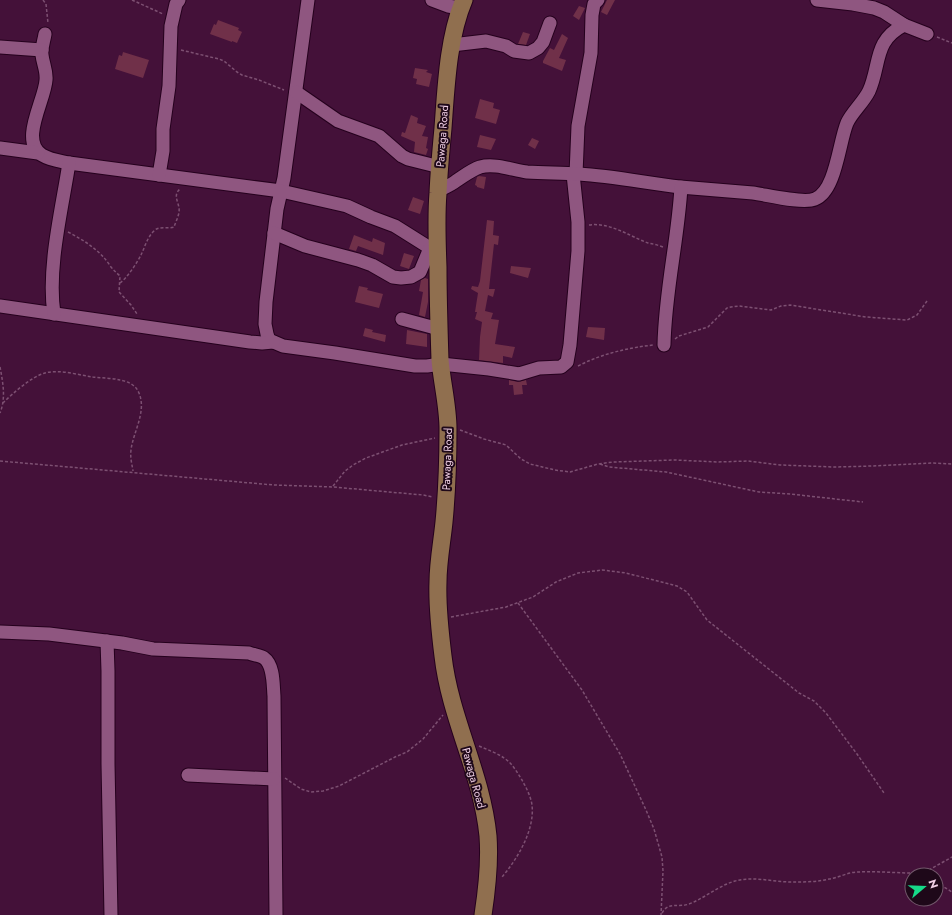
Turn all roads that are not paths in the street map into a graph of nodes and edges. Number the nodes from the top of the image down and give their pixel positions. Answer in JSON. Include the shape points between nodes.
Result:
{"nodes":[{"id":1,"x":179,"y":0,"type":"edge"},
{"id":2,"x":308,"y":0,"type":"edge"},
{"id":3,"x":432,"y":0,"type":"edge"},
{"id":4,"x":598,"y":0,"type":"edge"},
{"id":5,"x":817,"y":0,"type":"edge"},
{"id":6,"x":463,"y":4,"type":"edge"},
{"id":7,"x":550,"y":23,"type":"dead end"},
{"id":8,"x":904,"y":25,"type":"junction"},
{"id":9,"x":45,"y":34,"type":"road end"},
{"id":10,"x":927,"y":34,"type":"road end"},
{"id":11,"x":452,"y":45,"type":"junction"},
{"id":12,"x":0,"y":47,"type":"edge"},
{"id":13,"x":42,"y":50,"type":"junction"},
{"id":14,"x":296,"y":95,"type":"junction"},
{"id":15,"x":0,"y":148,"type":"edge"},
{"id":16,"x":38,"y":153,"type":"junction"},
{"id":17,"x":68,"y":163,"type":"junction"},
{"id":18,"x":440,"y":167,"type":"junction"},
{"id":19,"x":574,"y":174,"type":"junction"},
{"id":20,"x":159,"y":175,"type":"junction"},
{"id":21,"x":681,"y":187,"type":"junction"},
{"id":22,"x":281,"y":191,"type":"junction"},
{"id":23,"x":438,"y":191,"type":"junction"},
{"id":24,"x":274,"y":233,"type":"junction"},
{"id":25,"x":434,"y":251,"type":"junction"},
{"id":26,"x":0,"y":306,"type":"edge"},
{"id":27,"x":54,"y":314,"type":"junction"},
{"id":28,"x":402,"y":319,"type":"dead end"},
{"id":29,"x":439,"y":329,"type":"junction"},
{"id":30,"x":272,"y":342,"type":"junction"},
{"id":31,"x":664,"y":345,"type":"road end"},
{"id":32,"x":441,"y":364,"type":"junction"},
{"id":33,"x":0,"y":632,"type":"edge"},
{"id":34,"x":107,"y":642,"type":"junction"},
{"id":35,"x":188,"y":775,"type":"dead end"},
{"id":36,"x":274,"y":775,"type":"junction"},
{"id":37,"x":111,"y":915,"type":"edge"},
{"id":38,"x":276,"y":915,"type":"edge"},
{"id":39,"x":483,"y":915,"type":"edge"}],
"edges":[{"from":1,"to":20,"type":"street","via":[[172,20],[169,86]]},
{"from":2,"to":14,"type":"street"},
{"from":3,"to":6,"type":"street","via":[[448,6]]},
{"from":4,"to":19,"type":"street","via":[[594,4],[592,15],[591,53],[579,120]]},
{"from":5,"to":8,"type":"street","via":[[874,8]]},
{"from":6,"to":11,"type":"main road","name":"Pawaga Road"},
{"from":7,"to":11,"type":"street","via":[[543,42],[529,53],[514,52],[506,46],[486,41]]},
{"from":8,"to":10,"type":"street"},
{"from":8,"to":21,"type":"street","via":[[890,34],[884,43],[869,91],[847,123],[830,181],[817,199],[805,201]]},
{"from":9,"to":13,"type":"street"},
{"from":11,"to":18,"type":"main road","name":"Pawaga Road","via":[[446,83]]},
{"from":12,"to":13,"type":"street"},
{"from":13,"to":16,"type":"street","via":[[45,91],[32,136]]},
{"from":14,"to":18,"type":"street","via":[[338,121],[378,136],[402,156]]},
{"from":14,"to":22,"type":"street"},
{"from":15,"to":16,"type":"street"},
{"from":16,"to":17,"type":"street"},
{"from":17,"to":20,"type":"street"},
{"from":17,"to":27,"type":"street","via":[[54,264]]},
{"from":18,"to":23,"type":"main road","name":"Pawaga Road"},
{"from":19,"to":21,"type":"street"},
{"from":19,"to":23,"type":"street","via":[[480,167]]},
{"from":19,"to":32,"type":"street","via":[[578,251],[567,362],[563,366],[539,368],[519,374]]},
{"from":20,"to":22,"type":"street"},
{"from":21,"to":31,"type":"street","via":[[666,307]]},
{"from":22,"to":24,"type":"street"},
{"from":22,"to":25,"type":"street","via":[[347,206],[395,226]]},
{"from":23,"to":25,"type":"main road","name":"Pawaga Road"},
{"from":24,"to":25,"type":"street","via":[[305,246],[358,260],[401,278],[417,275]]},
{"from":24,"to":30,"type":"street","via":[[265,324],[269,340]]},
{"from":25,"to":29,"type":"main road","name":"Pawaga Road"},
{"from":26,"to":27,"type":"street"},
{"from":27,"to":30,"type":"street","via":[[262,343]]},
{"from":28,"to":29,"type":"street"},
{"from":29,"to":32,"type":"main road","name":"Pawaga Road"},
{"from":30,"to":32,"type":"street","via":[[283,346],[416,366]]},
{"from":32,"to":39,"type":"main road","name":"Pawaga Road","via":[[447,404],[448,465],[438,585],[439,618],[443,659],[453,703],[475,775],[488,835],[489,859]]},
{"from":33,"to":34,"type":"street","via":[[49,634]]},
{"from":34,"to":36,"type":"street","via":[[153,649],[249,653],[264,658],[268,663],[272,681]]},
{"from":34,"to":37,"type":"street"},
{"from":35,"to":36,"type":"street"},
{"from":36,"to":38,"type":"street"}]}
